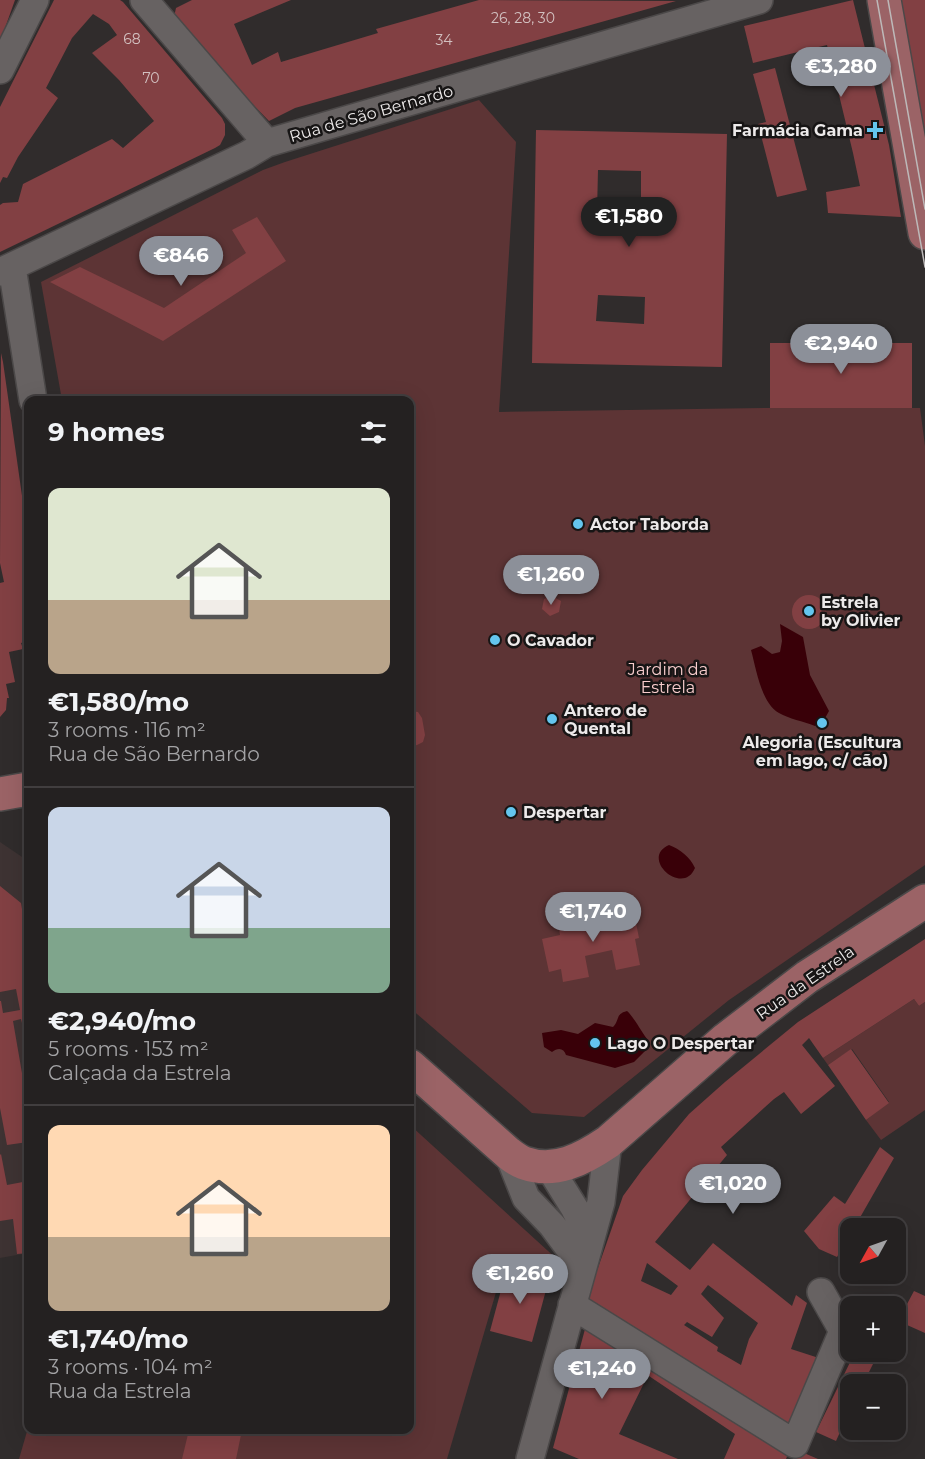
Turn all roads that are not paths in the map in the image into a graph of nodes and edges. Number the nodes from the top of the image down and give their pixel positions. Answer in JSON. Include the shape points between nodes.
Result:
{"nodes":[{"id":1,"x":35,"y":0,"type":"edge"},
{"id":2,"x":759,"y":0,"type":"edge"},
{"id":3,"x":884,"y":0,"type":"edge"},
{"id":4,"x":147,"y":1,"type":"edge"},
{"id":5,"x":0,"y":70,"type":"edge"},
{"id":6,"x":267,"y":144,"type":"junction"},
{"id":7,"x":925,"y":233,"type":"edge"},
{"id":8,"x":6,"y":269,"type":"edge"},
{"id":9,"x":32,"y":396,"type":"edge"},
{"id":10,"x":24,"y":790,"type":"edge"},
{"id":11,"x":0,"y":794,"type":"edge"},
{"id":12,"x":925,"y":901,"type":"edge"},
{"id":13,"x":414,"y":1070,"type":"edge"},
{"id":14,"x":608,"y":1142,"type":"junction"},
{"id":15,"x":508,"y":1153,"type":"junction"},
{"id":16,"x":560,"y":1165,"type":"junction"},
{"id":17,"x":590,"y":1240,"type":"junction"},
{"id":18,"x":583,"y":1267,"type":"junction"},
{"id":19,"x":821,"y":1292,"type":"dead end"},
{"id":20,"x":572,"y":1305,"type":"junction"},
{"id":21,"x":530,"y":1459,"type":"edge"}],
"edges":[{"from":1,"to":5,"type":"street"},
{"from":2,"to":6,"type":"street","name":"Rua de São Bernardo"},
{"from":3,"to":7,"type":"main road"},
{"from":4,"to":6,"type":"street"},
{"from":6,"to":8,"type":"street","name":"Rua de São Bernardo"},
{"from":8,"to":9,"type":"street"},
{"from":10,"to":11,"type":"main road"},
{"from":12,"to":14,"type":"main road","name":"Rua da Estrela","via":[[798,984],[726,1039]]},
{"from":13,"to":15,"type":"main road"},
{"from":14,"to":16,"type":"main road","name":"Rua da Estrela","via":[[587,1156]]},
{"from":14,"to":17,"type":"street","via":[[601,1202]]},
{"from":15,"to":16,"type":"main road","via":[[524,1163]]},
{"from":15,"to":18,"type":"street","via":[[526,1198]]},
{"from":16,"to":17,"type":"street"},
{"from":17,"to":18,"type":"street"},
{"from":18,"to":20,"type":"street"},
{"from":19,"to":20,"type":"street","via":[[843,1331],[795,1444]]},
{"from":20,"to":21,"type":"street"}]}
